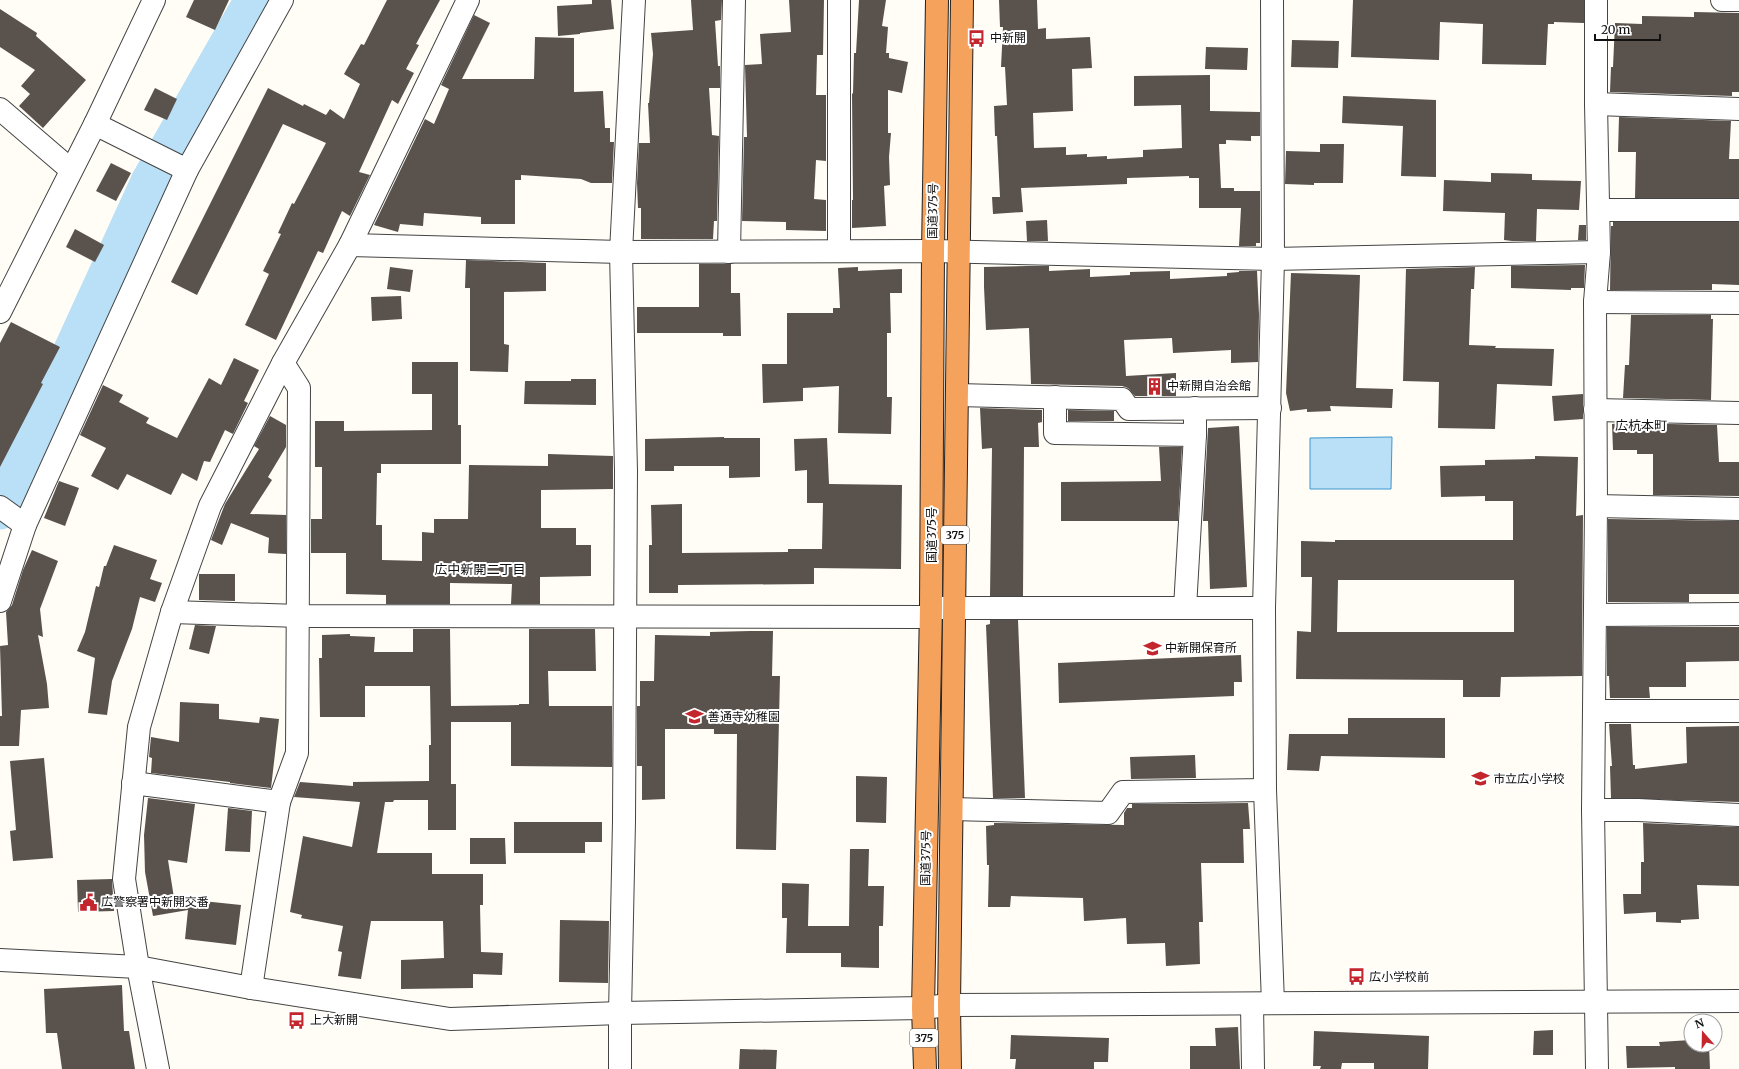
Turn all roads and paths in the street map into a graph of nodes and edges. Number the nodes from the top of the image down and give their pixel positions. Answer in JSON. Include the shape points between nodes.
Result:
{"nodes":[{"id":1,"x":154,"y":0,"type":"edge"},
{"id":2,"x":282,"y":0,"type":"edge"},
{"id":3,"x":634,"y":0,"type":"edge"},
{"id":4,"x":734,"y":0,"type":"edge"},
{"id":5,"x":839,"y":0,"type":"edge"},
{"id":6,"x":937,"y":0,"type":"edge"},
{"id":7,"x":962,"y":0,"type":"edge"},
{"id":8,"x":1272,"y":0,"type":"edge"},
{"id":9,"x":1596,"y":0,"type":"edge"},
{"id":10,"x":1722,"y":0,"type":"edge"},
{"id":11,"x":1739,"y":0,"type":"edge"},
{"id":12,"x":473,"y":1,"type":"edge"},
{"id":13,"x":1596,"y":104,"type":"junction"},
{"id":14,"x":0,"y":109,"type":"edge"},
{"id":15,"x":1739,"y":109,"type":"edge"},
{"id":16,"x":95,"y":124,"type":"junction"},
{"id":17,"x":179,"y":166,"type":"junction"},
{"id":18,"x":71,"y":170,"type":"junction"},
{"id":19,"x":1599,"y":210,"type":"junction"},
{"id":20,"x":1739,"y":210,"type":"edge"},
{"id":21,"x":350,"y":245,"type":"junction"},
{"id":22,"x":839,"y":251,"type":"junction"},
{"id":23,"x":933,"y":251,"type":"junction"},
{"id":24,"x":621,"y":252,"type":"junction"},
{"id":25,"x":729,"y":252,"type":"junction"},
{"id":26,"x":959,"y":252,"type":"junction"},
{"id":27,"x":1599,"y":252,"type":"junction"},
{"id":28,"x":1273,"y":259,"type":"junction"},
{"id":29,"x":1595,"y":302,"type":"junction"},
{"id":30,"x":1739,"y":303,"type":"edge"},
{"id":31,"x":1,"y":309,"type":"edge"},
{"id":32,"x":283,"y":363,"type":"junction"},
{"id":33,"x":957,"y":395,"type":"junction"},
{"id":34,"x":1055,"y":397,"type":"junction"},
{"id":35,"x":1195,"y":408,"type":"junction"},
{"id":36,"x":1270,"y":408,"type":"junction"},
{"id":37,"x":1595,"y":410,"type":"junction"},
{"id":38,"x":1739,"y":413,"type":"edge"},
{"id":39,"x":1195,"y":435,"type":"junction"},
{"id":40,"x":1596,"y":506,"type":"junction"},
{"id":41,"x":1739,"y":509,"type":"edge"},
{"id":42,"x":12,"y":516,"type":"edge"},
{"id":43,"x":0,"y":601,"type":"edge"},
{"id":44,"x":954,"y":608,"type":"junction"},
{"id":45,"x":1185,"y":608,"type":"junction"},
{"id":46,"x":1264,"y":608,"type":"junction"},
{"id":47,"x":172,"y":612,"type":"junction"},
{"id":48,"x":931,"y":612,"type":"junction"},
{"id":49,"x":1739,"y":614,"type":"edge"},
{"id":50,"x":1595,"y":615,"type":"junction"},
{"id":51,"x":299,"y":616,"type":"junction"},
{"id":52,"x":625,"y":616,"type":"junction"},
{"id":53,"x":1594,"y":711,"type":"junction"},
{"id":54,"x":1739,"y":711,"type":"edge"},
{"id":55,"x":133,"y":783,"type":"junction"},
{"id":56,"x":1265,"y":790,"type":"junction"},
{"id":57,"x":279,"y":802,"type":"junction"},
{"id":58,"x":952,"y":809,"type":"junction"},
{"id":59,"x":1593,"y":810,"type":"junction"},
{"id":60,"x":1739,"y":815,"type":"edge"},
{"id":61,"x":0,"y":960,"type":"edge"},
{"id":62,"x":138,"y":967,"type":"junction"},
{"id":63,"x":250,"y":988,"type":"junction"},
{"id":64,"x":1597,"y":1001,"type":"junction"},
{"id":65,"x":1739,"y":1001,"type":"edge"},
{"id":66,"x":1263,"y":1003,"type":"junction"},
{"id":67,"x":949,"y":1005,"type":"junction"},
{"id":68,"x":923,"y":1008,"type":"junction"},
{"id":69,"x":620,"y":1013,"type":"junction"},
{"id":70,"x":158,"y":1069,"type":"edge"},
{"id":71,"x":620,"y":1069,"type":"edge"},
{"id":72,"x":925,"y":1069,"type":"edge"},
{"id":73,"x":950,"y":1069,"type":"edge"},
{"id":74,"x":1253,"y":1069,"type":"edge"},
{"id":75,"x":1597,"y":1069,"type":"edge"}],
"edges":[{"from":1,"to":16,"type":"street"},
{"from":2,"to":17,"type":"street"},
{"from":3,"to":24,"type":"street"},
{"from":4,"to":25,"type":"street"},
{"from":5,"to":22,"type":"street"},
{"from":6,"to":23,"type":"highway","name":"国道375号","number":"375"},
{"from":7,"to":26,"type":"highway","name":"国道375号","number":"375"},
{"from":8,"to":28,"type":"street"},
{"from":9,"to":13,"type":"street"},
{"from":10,"to":11,"type":"street"},
{"from":12,"to":21,"type":"street"},
{"from":13,"to":15,"type":"street"},
{"from":13,"to":19,"type":"street"},
{"from":14,"to":18,"type":"street"},
{"from":16,"to":17,"type":"street"},
{"from":16,"to":18,"type":"street"},
{"from":17,"to":42,"type":"street"},
{"from":18,"to":31,"type":"street"},
{"from":19,"to":20,"type":"street"},
{"from":19,"to":27,"type":"street"},
{"from":21,"to":24,"type":"street"},
{"from":21,"to":32,"type":"street"},
{"from":22,"to":23,"type":"street"},
{"from":22,"to":25,"type":"street"},
{"from":23,"to":26,"type":"street"},
{"from":23,"to":48,"type":"highway","name":"国道375号","number":"375"},
{"from":24,"to":25,"type":"street"},
{"from":24,"to":52,"type":"street","via":[[626,471]]},
{"from":26,"to":28,"type":"street"},
{"from":26,"to":33,"type":"highway","name":"国道375号","number":"375"},
{"from":27,"to":28,"type":"street"},
{"from":27,"to":29,"type":"street"},
{"from":28,"to":36,"type":"street"},
{"from":29,"to":30,"type":"street"},
{"from":29,"to":37,"type":"street"},
{"from":32,"to":47,"type":"street","via":[[210,506]]},
{"from":32,"to":51,"type":"street","via":[[299,388]]},
{"from":33,"to":34,"type":"street"},
{"from":33,"to":44,"type":"highway","name":"国道375号","number":"375"},
{"from":34,"to":35,"type":"street","via":[[1122,399],[1129,409]]},
{"from":34,"to":39,"type":"street","via":[[1055,433]]},
{"from":35,"to":36,"type":"street"},
{"from":35,"to":39,"type":"street"},
{"from":36,"to":46,"type":"street"},
{"from":37,"to":38,"type":"street"},
{"from":37,"to":40,"type":"street"},
{"from":39,"to":45,"type":"street"},
{"from":40,"to":41,"type":"street"},
{"from":40,"to":50,"type":"street"},
{"from":42,"to":43,"type":"street"},
{"from":44,"to":45,"type":"street"},
{"from":44,"to":48,"type":"street"},
{"from":44,"to":58,"type":"highway","name":"国道375号","number":"375"},
{"from":45,"to":46,"type":"street"},
{"from":46,"to":56,"type":"street"},
{"from":47,"to":51,"type":"street"},
{"from":47,"to":55,"type":"street","via":[[139,728]]},
{"from":48,"to":52,"type":"street"},
{"from":48,"to":68,"type":"highway","name":"国道375号","number":"375"},
{"from":49,"to":50,"type":"street"},
{"from":50,"to":53,"type":"street"},
{"from":51,"to":52,"type":"street"},
{"from":51,"to":57,"type":"street","via":[[297,753]]},
{"from":52,"to":69,"type":"street"},
{"from":53,"to":54,"type":"street"},
{"from":53,"to":59,"type":"street"},
{"from":55,"to":57,"type":"street"},
{"from":55,"to":62,"type":"street","via":[[124,879]]},
{"from":56,"to":58,"type":"street","via":[[1123,792],[1108,813]]},
{"from":56,"to":66,"type":"street"},
{"from":57,"to":63,"type":"street"},
{"from":58,"to":67,"type":"highway","name":"国道375号","number":"375"},
{"from":59,"to":60,"type":"street"},
{"from":59,"to":64,"type":"street"},
{"from":61,"to":62,"type":"street"},
{"from":62,"to":63,"type":"street"},
{"from":62,"to":70,"type":"street"},
{"from":63,"to":69,"type":"street","via":[[450,1019]]},
{"from":64,"to":65,"type":"street"},
{"from":64,"to":66,"type":"street","via":[[1455,1004]]},
{"from":64,"to":75,"type":"street"},
{"from":66,"to":67,"type":"street"},
{"from":66,"to":74,"type":"street"},
{"from":67,"to":68,"type":"street"},
{"from":67,"to":73,"type":"highway","name":"国道375号","number":"375"},
{"from":68,"to":69,"type":"street"},
{"from":68,"to":72,"type":"highway","name":"国道375号","number":"375"},
{"from":69,"to":71,"type":"street"}]}
